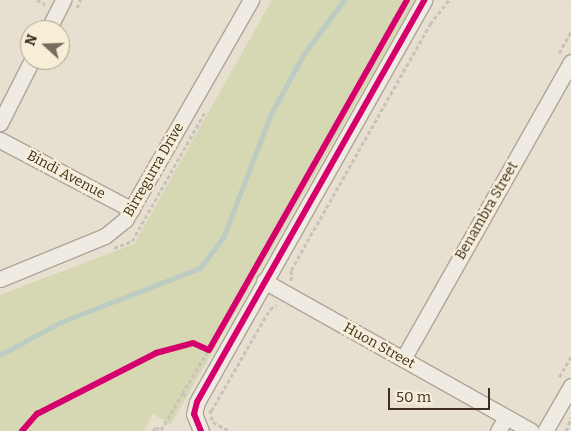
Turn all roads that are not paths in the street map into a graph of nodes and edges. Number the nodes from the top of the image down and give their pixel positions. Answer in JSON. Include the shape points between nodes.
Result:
{"nodes":[{"id":1,"x":63,"y":0,"type":"edge"},
{"id":2,"x":251,"y":0,"type":"edge"},
{"id":3,"x":424,"y":0,"type":"edge"},
{"id":4,"x":53,"y":20,"type":"edge"},
{"id":5,"x":571,"y":62,"type":"edge"},
{"id":6,"x":27,"y":70,"type":"edge"},
{"id":7,"x":0,"y":122,"type":"edge"},
{"id":8,"x":0,"y":140,"type":"edge"},
{"id":9,"x":132,"y":210,"type":"junction"},
{"id":10,"x":0,"y":279,"type":"edge"},
{"id":11,"x":264,"y":281,"type":"junction"},
{"id":12,"x":402,"y":359,"type":"junction"},
{"id":13,"x":564,"y":384,"type":"edge"},
{"id":14,"x":506,"y":417,"type":"junction"},
{"id":15,"x":201,"y":431,"type":"edge"},
{"id":16,"x":498,"y":431,"type":"edge"},
{"id":17,"x":531,"y":431,"type":"edge"},
{"id":18,"x":545,"y":431,"type":"edge"}],
"edges":[{"from":1,"to":4,"type":"street"},
{"from":2,"to":9,"type":"street","name":"Birregurra Drive"},
{"from":3,"to":11,"type":"street"},
{"from":5,"to":12,"type":"street","name":"Benambra Street"},
{"from":6,"to":7,"type":"street"},
{"from":8,"to":9,"type":"street","name":"Bindi Avenue"},
{"from":9,"to":10,"type":"street","name":"Birregurra Drive","via":[[105,236]]},
{"from":11,"to":12,"type":"street","name":"Huon Street","via":[[288,286]]},
{"from":11,"to":15,"type":"street","via":[[197,402],[194,414]]},
{"from":12,"to":14,"type":"street","name":"Huon Street"},
{"from":13,"to":18,"type":"street"},
{"from":14,"to":16,"type":"street"},
{"from":14,"to":17,"type":"street","name":"Huon Street"}]}
